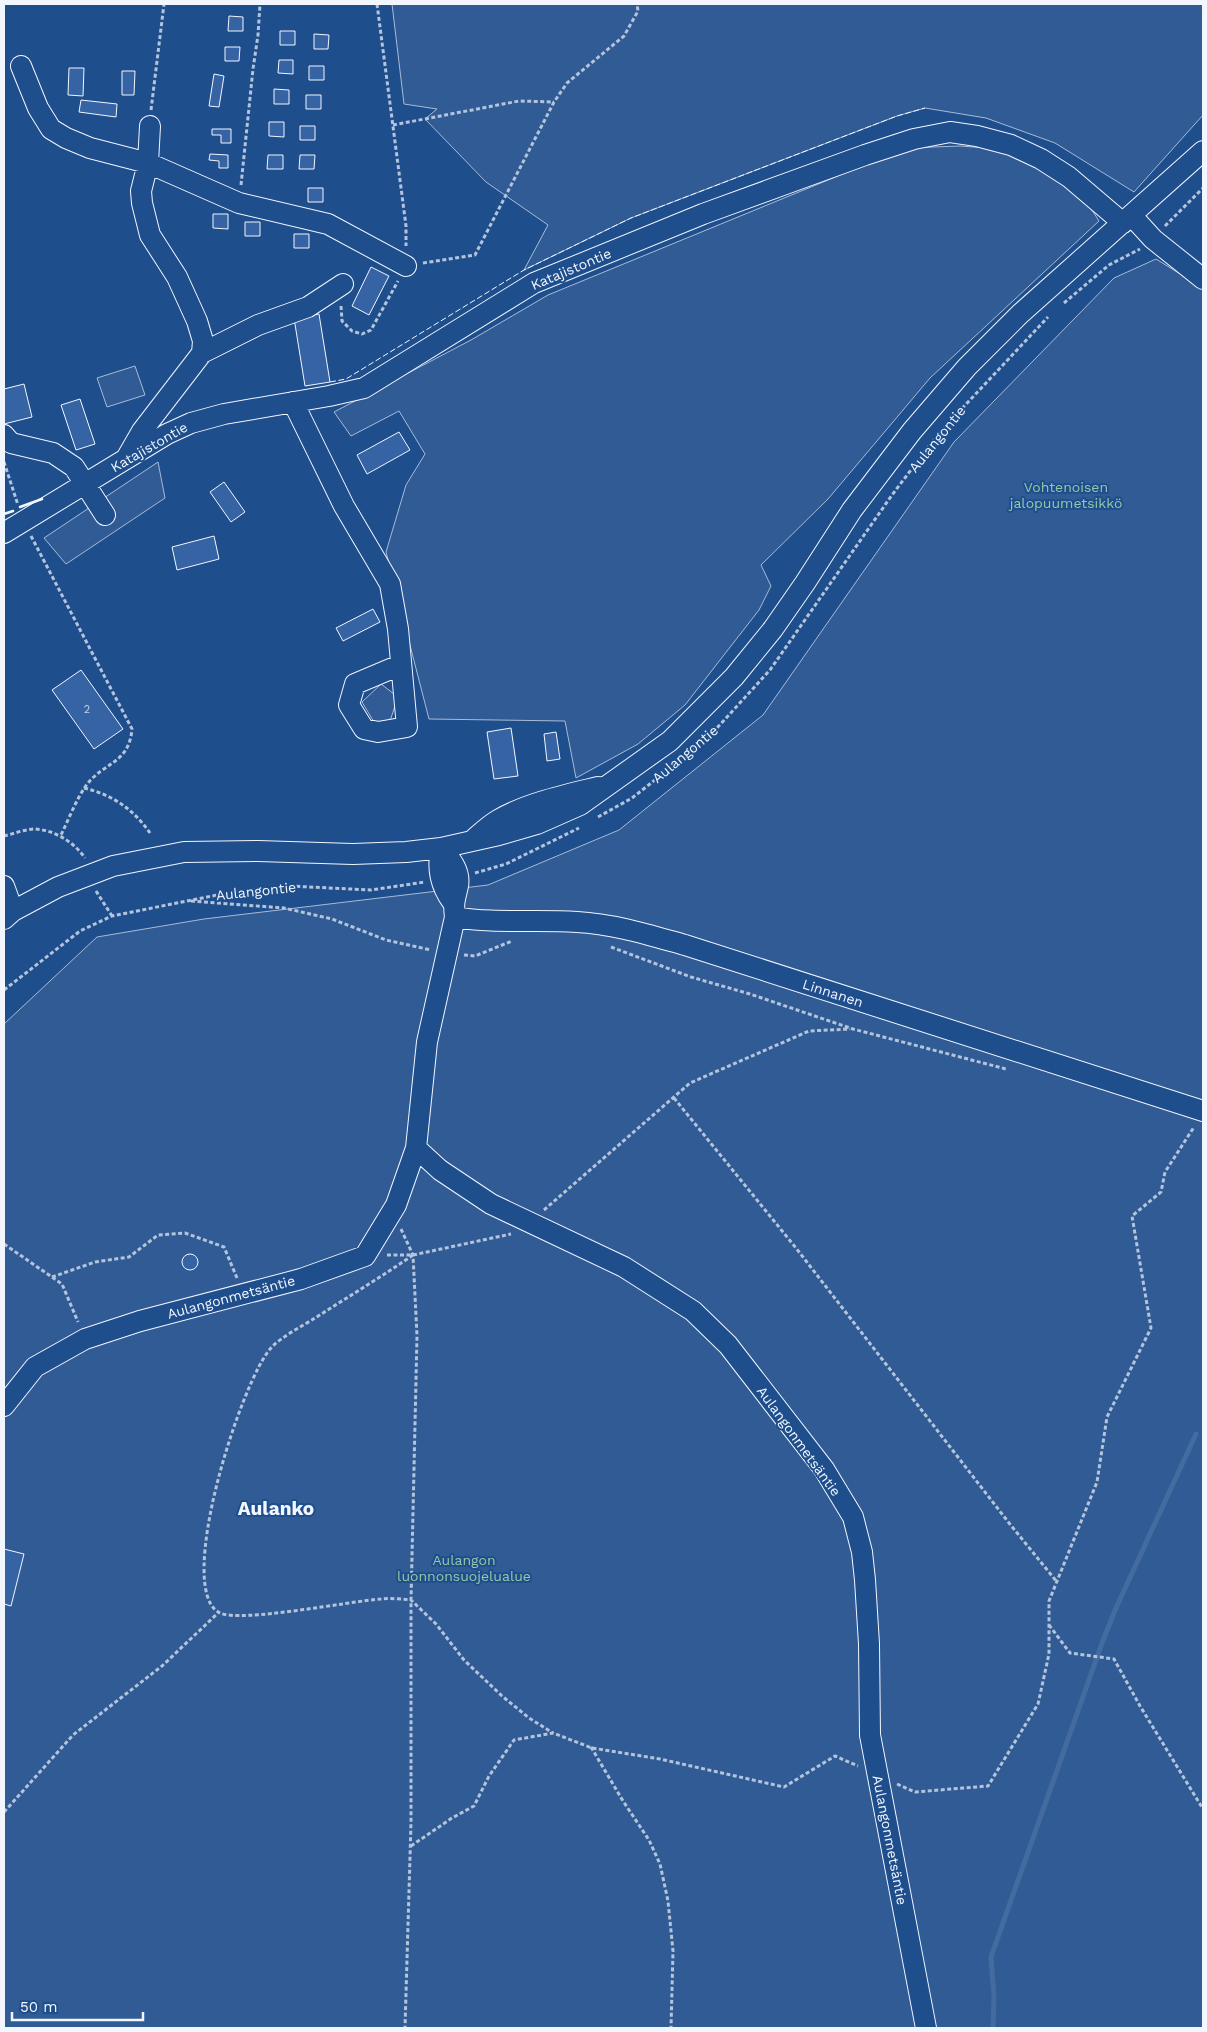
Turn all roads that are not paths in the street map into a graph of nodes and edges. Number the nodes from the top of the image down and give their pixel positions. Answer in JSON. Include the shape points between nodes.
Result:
{"nodes":[{"id":1,"x":22,"y":66,"type":"dead end"},
{"id":2,"x":150,"y":126,"type":"road end"},
{"id":3,"x":1203,"y":151,"type":"edge"},
{"id":4,"x":148,"y":162,"type":"junction"},
{"id":5,"x":1127,"y":220,"type":"junction"},
{"id":6,"x":406,"y":266,"type":"road end"},
{"id":7,"x":1203,"y":279,"type":"edge"},
{"id":8,"x":343,"y":284,"type":"dead end"},
{"id":9,"x":202,"y":353,"type":"junction"},
{"id":10,"x":293,"y":402,"type":"junction"},
{"id":11,"x":6,"y":445,"type":"edge"},
{"id":12,"x":126,"y":459,"type":"junction"},
{"id":13,"x":86,"y":483,"type":"junction"},
{"id":14,"x":105,"y":515,"type":"dead end"},
{"id":15,"x":4,"y":533,"type":"edge"},
{"id":16,"x":400,"y":664,"type":"dead end"},
{"id":17,"x":440,"y":848,"type":"junction"},
{"id":18,"x":4,"y":886,"type":"edge"},
{"id":19,"x":454,"y":910,"type":"junction"},
{"id":20,"x":8,"y":915,"type":"edge"},
{"id":21,"x":1203,"y":1111,"type":"edge"},
{"id":22,"x":416,"y":1148,"type":"junction"},
{"id":23,"x":4,"y":1406,"type":"edge"},
{"id":24,"x":926,"y":2028,"type":"edge"}],
"edges":[{"from":1,"to":4,"type":"street","via":[[38,108],[52,129],[90,148]]},
{"from":2,"to":4,"type":"street"},
{"from":3,"to":5,"type":"street","name":"Aulangontie"},
{"from":4,"to":6,"type":"street","via":[[239,203],[328,224]]},
{"from":4,"to":9,"type":"street","via":[[141,191],[150,235],[177,277],[197,321],[203,341]]},
{"from":5,"to":7,"type":"street","name":"Katajistontie"},
{"from":5,"to":10,"type":"street","name":"Katajistontie","via":[[1069,177],[1011,145],[950,132],[914,139],[703,214],[534,283],[364,388]]},
{"from":5,"to":17,"type":"street","name":"Aulangontie","via":[[1020,314],[967,367],[912,431],[852,510],[773,629],[734,677],[670,741],[609,785],[521,810],[497,820],[472,840]]},
{"from":8,"to":9,"type":"street","via":[[308,307],[258,325]]},
{"from":9,"to":12,"type":"street","via":[[142,431]]},
{"from":10,"to":12,"type":"street","name":"Katajistontie","via":[[191,423]]},
{"from":10,"to":16,"type":"street","via":[[344,506],[390,584]]},
{"from":11,"to":13,"type":"street","via":[[53,453],[74,467]]},
{"from":12,"to":13,"type":"street","name":"Katajistontie"},
{"from":13,"to":14,"type":"street"},
{"from":13,"to":15,"type":"street","name":"Katajistontie"},
{"from":17,"to":19,"type":"street","name":"Aulangonmetsäntie","via":[[451,861],[449,878],[458,887]]},
{"from":17,"to":20,"type":"street","name":"Aulangontie","via":[[353,854],[184,852],[113,866],[58,887]]},
{"from":18,"to":20,"type":"street"},
{"from":19,"to":21,"type":"street","name":"Linnanen","via":[[472,920],[620,926]]},
{"from":19,"to":22,"type":"street","name":"Aulangonmetsäntie","via":[[427,1042]]},
{"from":22,"to":23,"type":"street","name":"Aulangonmetsäntie","via":[[393,1210],[365,1256],[301,1280],[140,1321],[85,1339],[35,1367]]},
{"from":22,"to":24,"type":"street","name":"Aulangonmetsäntie","via":[[440,1170],[491,1204],[624,1267],[693,1311],[728,1345],[824,1470],[853,1517],[862,1552],[869,1644],[870,1735]]}]}
